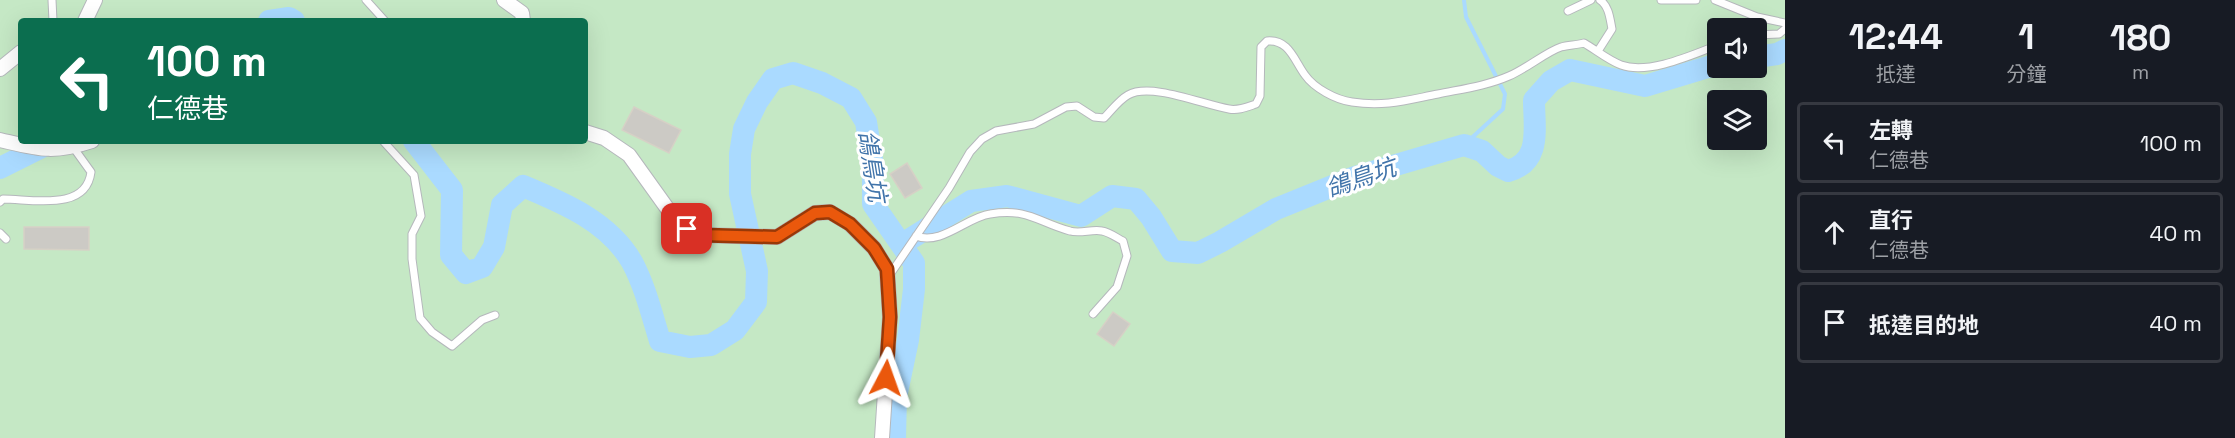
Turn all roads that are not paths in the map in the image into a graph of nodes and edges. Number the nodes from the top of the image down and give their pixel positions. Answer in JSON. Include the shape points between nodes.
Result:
{"nodes":[{"id":1,"x":52,"y":0,"type":"edge"},
{"id":2,"x":95,"y":0,"type":"edge"},
{"id":3,"x":366,"y":0,"type":"edge"},
{"id":4,"x":504,"y":0,"type":"edge"},
{"id":5,"x":1591,"y":0,"type":"edge"},
{"id":6,"x":1599,"y":0,"type":"edge"},
{"id":7,"x":1661,"y":0,"type":"edge"},
{"id":8,"x":1696,"y":0,"type":"edge"},
{"id":9,"x":1715,"y":0,"type":"edge"},
{"id":10,"x":1568,"y":11,"type":"dead end"},
{"id":11,"x":53,"y":18,"type":"edge"},
{"id":12,"x":86,"y":18,"type":"edge"},
{"id":13,"x":382,"y":18,"type":"edge"},
{"id":14,"x":523,"y":18,"type":"edge"},
{"id":15,"x":1785,"y":23,"type":"edge"},
{"id":16,"x":1785,"y":29,"type":"edge"},
{"id":17,"x":1767,"y":35,"type":"edge"},
{"id":18,"x":1707,"y":49,"type":"edge"},
{"id":19,"x":1598,"y":51,"type":"junction"},
{"id":20,"x":18,"y":54,"type":"edge"},
{"id":21,"x":0,"y":69,"type":"edge"},
{"id":22,"x":588,"y":133,"type":"edge"},
{"id":23,"x":0,"y":140,"type":"edge"},
{"id":24,"x":18,"y":144,"type":"edge"},
{"id":25,"x":18,"y":144,"type":"edge"},
{"id":26,"x":82,"y":144,"type":"edge"},
{"id":27,"x":386,"y":144,"type":"edge"},
{"id":28,"x":69,"y":148,"type":"junction"},
{"id":29,"x":0,"y":202,"type":"edge"},
{"id":30,"x":916,"y":236,"type":"junction"},
{"id":31,"x":891,"y":274,"type":"junction"},
{"id":32,"x":1093,"y":314,"type":"dead end"},
{"id":33,"x":495,"y":315,"type":"dead end"},
{"id":34,"x":882,"y":438,"type":"edge"}],
"edges":[{"from":1,"to":11,"type":"lane"},
{"from":2,"to":12,"type":"street"},
{"from":3,"to":13,"type":"lane"},
{"from":4,"to":14,"type":"street","via":[[522,13]]},
{"from":5,"to":10,"type":"lane"},
{"from":6,"to":19,"type":"lane","via":[[1608,10],[1612,29]]},
{"from":7,"to":8,"type":"lane"},
{"from":9,"to":15,"type":"lane"},
{"from":16,"to":17,"type":"lane","via":[[1779,34]]},
{"from":18,"to":19,"type":"lane","via":[[1674,62],[1635,68],[1620,65]]},
{"from":19,"to":30,"type":"lane","via":[[1584,43],[1559,48],[1526,68],[1476,88],[1401,103],[1351,102],[1331,96],[1306,77],[1289,48],[1267,40],[1261,47],[1260,96],[1256,104],[1230,110],[1198,100],[1140,92],[1128,95],[1104,118],[1094,117],[1077,106],[1066,107],[1034,124],[996,130],[970,152]]},
{"from":20,"to":21,"type":"street"},
{"from":22,"to":31,"type":"street","via":[[604,138],[629,155],[672,215],[687,229],[700,235],[777,237],[815,213],[830,212],[850,224],[874,248]]},
{"from":23,"to":24,"type":"street"},
{"from":25,"to":28,"type":"street","via":[[41,149]]},
{"from":26,"to":28,"type":"street"},
{"from":27,"to":33,"type":"lane","via":[[414,175],[421,216],[412,234],[412,259],[420,318],[452,346],[482,320]]},
{"from":28,"to":29,"type":"lane","via":[[91,172],[90,181],[70,199]]},
{"from":30,"to":31,"type":"lane"},
{"from":30,"to":32,"type":"lane","via":[[922,239],[943,234],[986,214],[1008,212],[1028,214],[1072,232],[1103,231],[1123,241],[1127,256],[1117,287]]},
{"from":31,"to":34,"type":"street"}]}
